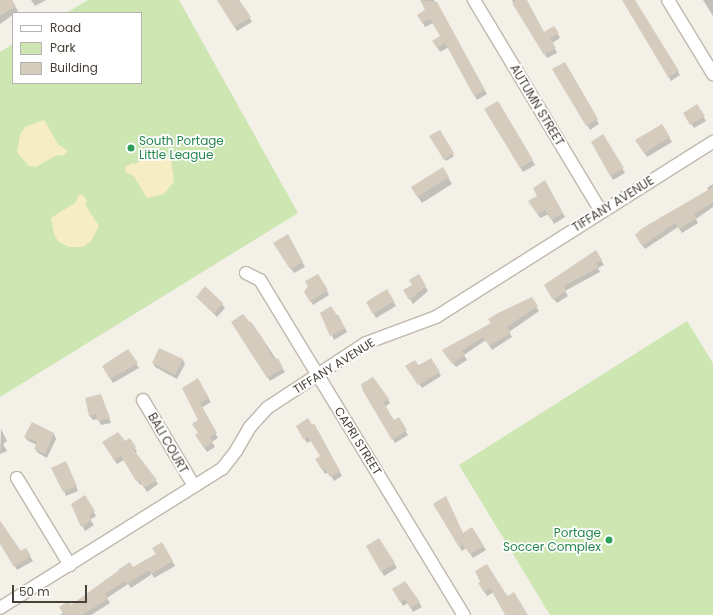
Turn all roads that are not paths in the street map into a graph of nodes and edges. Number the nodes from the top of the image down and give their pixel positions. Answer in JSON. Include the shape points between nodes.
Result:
{"nodes":[{"id":1,"x":474,"y":0,"type":"edge"},
{"id":2,"x":668,"y":0,"type":"edge"},
{"id":3,"x":713,"y":74,"type":"edge"},
{"id":4,"x":713,"y":142,"type":"edge"},
{"id":5,"x":601,"y":211,"type":"junction"},
{"id":6,"x":246,"y":272,"type":"dead end"},
{"id":7,"x":317,"y":376,"type":"junction"},
{"id":8,"x":143,"y":400,"type":"dead end"},
{"id":9,"x":17,"y":478,"type":"dead end"},
{"id":10,"x":194,"y":486,"type":"junction"},
{"id":11,"x":70,"y":565,"type":"junction"},
{"id":12,"x":0,"y":608,"type":"edge"},
{"id":13,"x":464,"y":615,"type":"edge"}],
"edges":[{"from":1,"to":5,"type":"street","name":"AUTUMN STREET"},
{"from":2,"to":3,"type":"street"},
{"from":4,"to":5,"type":"street","name":"TIFFANY AVENUE"},
{"from":5,"to":7,"type":"street","name":"TIFFANY AVENUE","via":[[436,317],[366,344]]},
{"from":6,"to":7,"type":"street","name":"CAPRI STREET","via":[[260,280]]},
{"from":7,"to":10,"type":"street","name":"TIFFANY AVENUE","via":[[267,408],[250,426],[222,469]]},
{"from":7,"to":13,"type":"street","name":"CAPRI STREET"},
{"from":8,"to":10,"type":"street","name":"BALI COURT"},
{"from":9,"to":11,"type":"street"},
{"from":10,"to":11,"type":"street","name":"TIFFANY AVENUE"},
{"from":11,"to":12,"type":"street","name":"TIFFANY AVENUE"}]}
